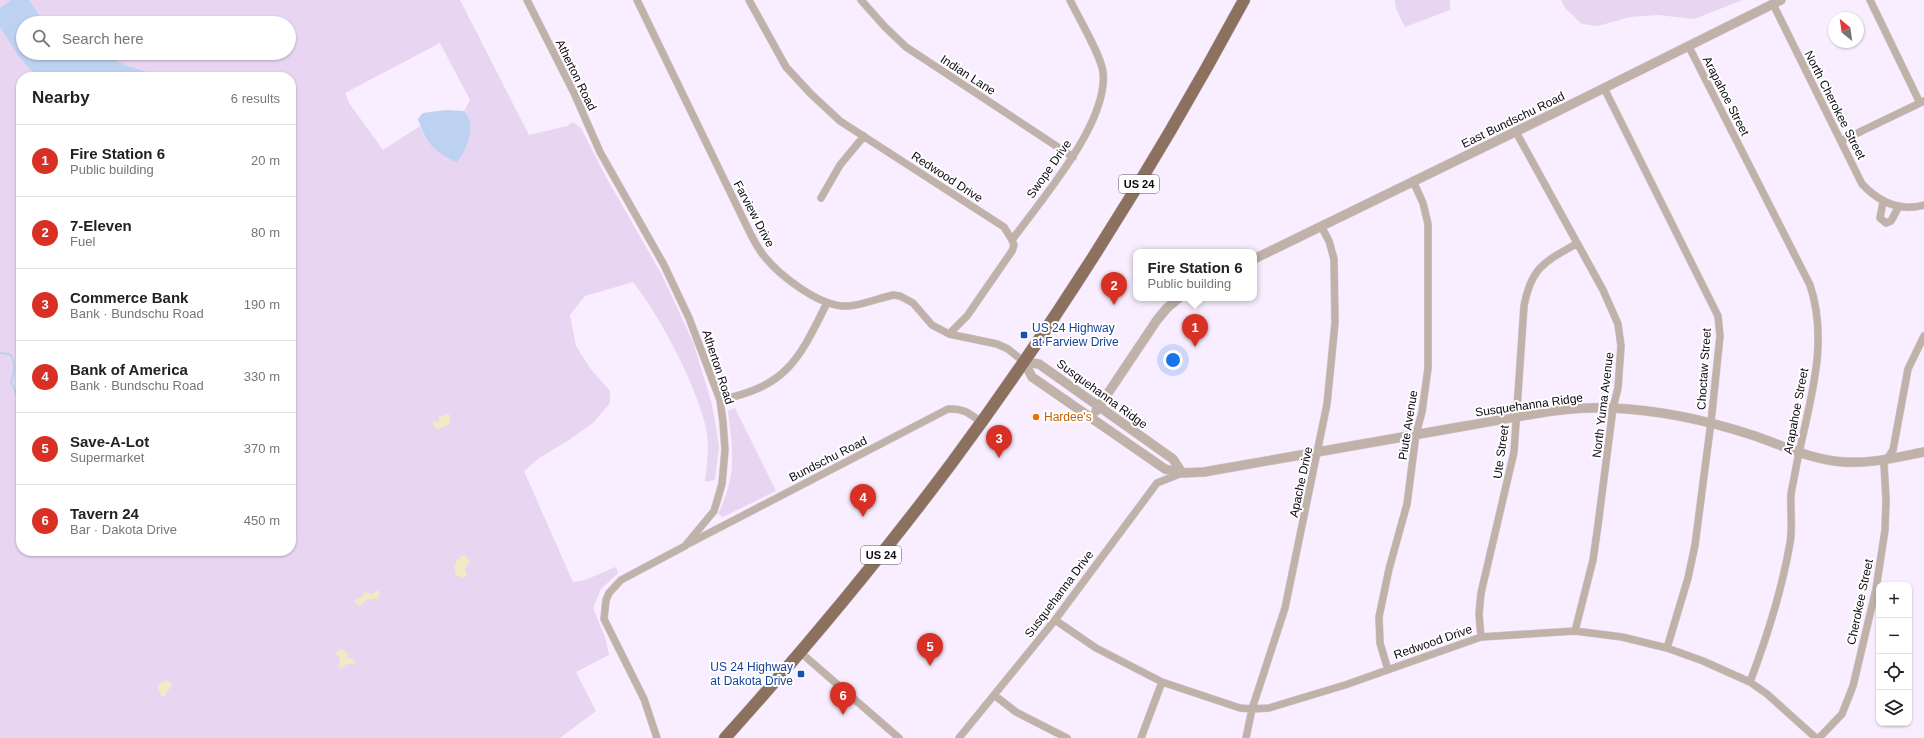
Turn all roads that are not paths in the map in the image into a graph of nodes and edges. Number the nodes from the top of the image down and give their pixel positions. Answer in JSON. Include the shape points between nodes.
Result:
{"nodes":[{"id":1,"x":527,"y":0,"type":"edge"},
{"id":2,"x":637,"y":0,"type":"edge"},
{"id":3,"x":749,"y":0,"type":"edge"},
{"id":4,"x":861,"y":0,"type":"edge"},
{"id":5,"x":1070,"y":0,"type":"edge"},
{"id":6,"x":1244,"y":0,"type":"edge"},
{"id":7,"x":1781,"y":0,"type":"edge"},
{"id":8,"x":1870,"y":0,"type":"edge"},
{"id":9,"x":1773,"y":4,"type":"junction"},
{"id":10,"x":1689,"y":47,"type":"junction"},
{"id":11,"x":1604,"y":88,"type":"junction"},
{"id":12,"x":1922,"y":102,"type":"edge"},
{"id":13,"x":1516,"y":132,"type":"junction"},
{"id":14,"x":864,"y":136,"type":"junction"},
{"id":15,"x":1841,"y":142,"type":"junction"},
{"id":16,"x":1073,"y":156,"type":"junction"},
{"id":17,"x":1413,"y":181,"type":"junction"},
{"id":18,"x":821,"y":198,"type":"dead end"},
{"id":19,"x":1883,"y":202,"type":"junction"},
{"id":20,"x":1924,"y":205,"type":"edge"},
{"id":21,"x":1895,"y":206,"type":"junction"},
{"id":22,"x":1321,"y":226,"type":"junction"},
{"id":23,"x":1012,"y":240,"type":"junction"},
{"id":24,"x":1576,"y":244,"type":"junction"},
{"id":25,"x":1257,"y":258,"type":"edge"},
{"id":26,"x":1175,"y":301,"type":"edge"},
{"id":27,"x":827,"y":303,"type":"junction"},
{"id":28,"x":949,"y":334,"type":"junction"},
{"id":29,"x":1924,"y":336,"type":"edge"},
{"id":30,"x":1024,"y":362,"type":"junction"},
{"id":31,"x":1072,"y":388,"type":"junction"},
{"id":32,"x":1064,"y":398,"type":"junction"},
{"id":33,"x":720,"y":400,"type":"junction"},
{"id":34,"x":1098,"y":407,"type":"junction"},
{"id":35,"x":1613,"y":408,"type":"junction"},
{"id":36,"x":1092,"y":418,"type":"junction"},
{"id":37,"x":1517,"y":418,"type":"junction"},
{"id":38,"x":981,"y":422,"type":"junction"},
{"id":39,"x":1711,"y":422,"type":"junction"},
{"id":40,"x":1416,"y":434,"type":"junction"},
{"id":41,"x":1318,"y":452,"type":"junction"},
{"id":42,"x":1924,"y":452,"type":"edge"},
{"id":43,"x":1798,"y":453,"type":"junction"},
{"id":44,"x":1886,"y":459,"type":"junction"},
{"id":45,"x":1182,"y":472,"type":"junction"},
{"id":46,"x":685,"y":546,"type":"junction"},
{"id":47,"x":1055,"y":620,"type":"junction"},
{"id":48,"x":1575,"y":631,"type":"junction"},
{"id":49,"x":1481,"y":637,"type":"junction"},
{"id":50,"x":1667,"y":648,"type":"junction"},
{"id":51,"x":800,"y":652,"type":"junction"},
{"id":52,"x":1388,"y":670,"type":"junction"},
{"id":53,"x":1162,"y":682,"type":"junction"},
{"id":54,"x":1750,"y":682,"type":"junction"},
{"id":55,"x":994,"y":695,"type":"junction"},
{"id":56,"x":1252,"y":710,"type":"junction"},
{"id":57,"x":657,"y":738,"type":"edge"},
{"id":58,"x":726,"y":738,"type":"edge"},
{"id":59,"x":899,"y":738,"type":"edge"},
{"id":60,"x":959,"y":738,"type":"edge"},
{"id":61,"x":1068,"y":738,"type":"edge"},
{"id":62,"x":1142,"y":738,"type":"edge"},
{"id":63,"x":1246,"y":738,"type":"edge"},
{"id":64,"x":1818,"y":738,"type":"edge"}],
"edges":[{"from":1,"to":33,"type":"street","name":"Atherton Road","via":[[600,152],[664,265],[689,318]]},
{"from":2,"to":27,"type":"street","name":"Farview Drive","via":[[763,256],[783,276]]},
{"from":3,"to":14,"type":"street","name":"Redwood Drive","via":[[786,67],[840,121]]},
{"from":4,"to":16,"type":"street","name":"Indian Lane","via":[[906,47]]},
{"from":5,"to":16,"type":"street","name":"Swope Drive","via":[[1103,71],[1103,86],[1096,113],[1086,137]]},
{"from":6,"to":30,"type":"highway","number":"US 24","via":[[1142,179]]},
{"from":7,"to":9,"type":"street","name":"East Bundschu Road"},
{"from":8,"to":12,"type":"street"},
{"from":9,"to":10,"type":"street","name":"East Bundschu Road"},
{"from":9,"to":15,"type":"street","name":"North Cherokee Street"},
{"from":10,"to":11,"type":"street","name":"East Bundschu Road"},
{"from":10,"to":43,"type":"street","name":"Arapahoe Street","via":[[1814,297],[1818,330],[1816,371],[1811,406]]},
{"from":11,"to":13,"type":"street","name":"East Bundschu Road"},
{"from":11,"to":39,"type":"street","name":"Choctaw Street","via":[[1718,316],[1720,336]]},
{"from":12,"to":15,"type":"street"},
{"from":13,"to":17,"type":"street","name":"East Bundschu Road"},
{"from":13,"to":24,"type":"street","name":"North Yuma Avenue"},
{"from":14,"to":18,"type":"street","via":[[840,165]]},
{"from":14,"to":23,"type":"street","name":"Redwood Drive","via":[[1004,226]]},
{"from":15,"to":19,"type":"street","name":"North Cherokee Street","via":[[1862,184]]},
{"from":16,"to":23,"type":"street","name":"Swope Drive"},
{"from":17,"to":22,"type":"street","name":"East Bundschu Road"},
{"from":17,"to":40,"type":"street","name":"Piute Avenue","via":[[1423,203],[1428,224],[1428,368]]},
{"from":19,"to":21,"type":"street","name":"North Cherokee Street"},
{"from":19,"to":21,"type":"street","via":[[1880,218],[1886,223],[1891,221]]},
{"from":20,"to":21,"type":"street","name":"North Cherokee Street","via":[[1911,208]]},
{"from":22,"to":25,"type":"street","name":"East Bundschu Road"},
{"from":22,"to":41,"type":"street","name":"Apache Drive","via":[[1334,259],[1335,322],[1327,404]]},
{"from":23,"to":28,"type":"street","name":"Swope Drive","via":[[1012,251],[967,316]]},
{"from":24,"to":35,"type":"street","name":"North Yuma Avenue","via":[[1603,290],[1618,324],[1621,367]]},
{"from":24,"to":37,"type":"street","name":"Ute Street","via":[[1538,268],[1527,287]]},
{"from":26,"to":34,"type":"street","via":[[1157,320]]},
{"from":27,"to":28,"type":"street","name":"Farview Drive","via":[[849,306],[893,294],[912,303],[932,325]]},
{"from":27,"to":33,"type":"street","via":[[799,353],[782,375],[760,389]]},
{"from":28,"to":30,"type":"street","name":"Farview Drive","via":[[997,344]]},
{"from":29,"to":44,"type":"street","name":"Cherokee Street","via":[[1908,369],[1892,450]]},
{"from":30,"to":31,"type":"street","name":"Susquehanna Ridge","via":[[1039,364]]},
{"from":30,"to":32,"type":"street","name":"Susquehanna Ridge","via":[[1032,377]]},
{"from":30,"to":38,"type":"highway","number":"US 24"},
{"from":31,"to":32,"type":"street"},
{"from":31,"to":34,"type":"street","name":"Susquehanna Ridge"},
{"from":32,"to":36,"type":"street","name":"Susquehanna Ridge"},
{"from":33,"to":46,"type":"street","name":"Atherton Road","via":[[725,450],[719,500]]},
{"from":34,"to":36,"type":"street"},
{"from":34,"to":45,"type":"street","name":"Susquehanna Ridge","via":[[1173,458]]},
{"from":35,"to":37,"type":"street","name":"Susquehanna Ridge","via":[[1584,408]]},
{"from":35,"to":39,"type":"street","name":"Susquehanna Ridge","via":[[1666,413]]},
{"from":35,"to":48,"type":"street","name":"North Yuma Avenue","via":[[1593,560]]},
{"from":36,"to":45,"type":"street","name":"Susquehanna Ridge","via":[[1165,469]]},
{"from":37,"to":40,"type":"street","name":"Susquehanna Ridge"},
{"from":37,"to":49,"type":"street","name":"Ute Street","via":[[1510,472],[1481,593]]},
{"from":38,"to":46,"type":"street","name":"Bundschu Road","via":[[966,410],[948,410]]},
{"from":38,"to":51,"type":"highway","number":"US 24","via":[[889,545]]},
{"from":39,"to":43,"type":"street","name":"Susquehanna Ridge"},
{"from":39,"to":50,"type":"street","name":"Choctaw Street","via":[[1695,545]]},
{"from":40,"to":41,"type":"street","name":"Susquehanna Ridge"},
{"from":40,"to":52,"type":"street","name":"Piute Avenue","via":[[1407,504],[1379,617],[1380,643]]},
{"from":41,"to":45,"type":"street","name":"Susquehanna Ridge","via":[[1204,472]]},
{"from":41,"to":56,"type":"street","name":"Apache Drive","via":[[1285,608]]},
{"from":42,"to":44,"type":"street","name":"Susquehanna Ridge"},
{"from":43,"to":44,"type":"street","name":"Susquehanna Ridge","via":[[1844,462]]},
{"from":43,"to":54,"type":"street","name":"Arapahoe Street","via":[[1791,494],[1790,543],[1774,612]]},
{"from":44,"to":64,"type":"street","name":"Cherokee Street","via":[[1883,470],[1886,514],[1881,558],[1853,686],[1842,714]]},
{"from":45,"to":47,"type":"street","name":"Susquehanna Drive","via":[[1157,482]]},
{"from":46,"to":57,"type":"street","name":"Atherton Road","via":[[621,580],[609,593],[604,610],[604,619],[644,699]]},
{"from":47,"to":53,"type":"street","name":"Redwood Drive","via":[[1096,648]]},
{"from":47,"to":55,"type":"street","name":"Susquehanna Drive"},
{"from":48,"to":49,"type":"street","name":"Redwood Drive"},
{"from":48,"to":50,"type":"street","name":"Redwood Drive","via":[[1622,637]]},
{"from":49,"to":52,"type":"street","name":"Redwood Drive"},
{"from":50,"to":54,"type":"street","name":"Redwood Drive"},
{"from":51,"to":58,"type":"highway","number":"US 24"},
{"from":51,"to":59,"type":"street"},
{"from":52,"to":56,"type":"street","name":"Redwood Drive","via":[[1268,708]]},
{"from":53,"to":56,"type":"street","name":"Redwood Drive"},
{"from":53,"to":62,"type":"street"},
{"from":54,"to":64,"type":"street","name":"Redwood Drive"},
{"from":55,"to":60,"type":"street","name":"Susquehanna Drive"},
{"from":55,"to":61,"type":"street","via":[[1016,712]]},
{"from":56,"to":63,"type":"street","name":"Apache Drive"}]}
